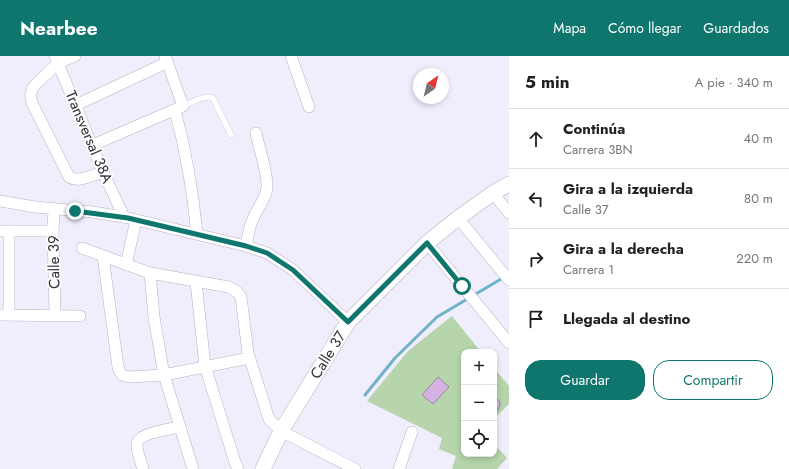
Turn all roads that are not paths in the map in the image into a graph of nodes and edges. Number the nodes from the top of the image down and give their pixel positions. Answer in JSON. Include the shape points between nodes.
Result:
{"nodes":[{"id":1,"x":75,"y":56,"type":"edge"},
{"id":2,"x":291,"y":56,"type":"edge"},
{"id":3,"x":166,"y":59,"type":"edge"},
{"id":4,"x":57,"y":60,"type":"edge"},
{"id":5,"x":76,"y":105,"type":"junction"},
{"id":6,"x":309,"y":107,"type":"dead end"},
{"id":7,"x":179,"y":108,"type":"junction"},
{"id":8,"x":256,"y":133,"type":"dead end"},
{"id":9,"x":231,"y":135,"type":"dead end"},
{"id":10,"x":93,"y":145,"type":"junction"},
{"id":11,"x":103,"y":172,"type":"junction"},
{"id":12,"x":509,"y":184,"type":"edge"},
{"id":13,"x":493,"y":194,"type":"junction"},
{"id":14,"x":0,"y":201,"type":"edge"},
{"id":15,"x":54,"y":209,"type":"junction"},
{"id":16,"x":509,"y":213,"type":"edge"},
{"id":17,"x":124,"y":217,"type":"junction"},
{"id":18,"x":458,"y":218,"type":"junction"},
{"id":19,"x":136,"y":220,"type":"junction"},
{"id":20,"x":4,"y":231,"type":"edge"},
{"id":21,"x":53,"y":231,"type":"junction"},
{"id":22,"x":197,"y":234,"type":"junction"},
{"id":23,"x":427,"y":243,"type":"junction"},
{"id":24,"x":246,"y":246,"type":"junction"},
{"id":25,"x":82,"y":248,"type":"dead end"},
{"id":26,"x":103,"y":256,"type":"junction"},
{"id":27,"x":126,"y":265,"type":"junction"},
{"id":28,"x":150,"y":273,"type":"junction"},
{"id":29,"x":507,"y":274,"type":"edge"},
{"id":30,"x":196,"y":282,"type":"junction"},
{"id":31,"x":4,"y":315,"type":"edge"},
{"id":32,"x":55,"y":316,"type":"junction"},
{"id":33,"x":80,"y":316,"type":"dead end"},
{"id":34,"x":348,"y":322,"type":"junction"},
{"id":35,"x":509,"y":343,"type":"edge"},
{"id":36,"x":250,"y":358,"type":"junction"},
{"id":37,"x":205,"y":366,"type":"junction"},
{"id":38,"x":164,"y":374,"type":"junction"},
{"id":39,"x":180,"y":427,"type":"junction"},
{"id":40,"x":281,"y":430,"type":"junction"},
{"id":41,"x":412,"y":432,"type":"dead end"},
{"id":42,"x":336,"y":464,"type":"edge"},
{"id":43,"x":143,"y":469,"type":"edge"},
{"id":44,"x":193,"y":469,"type":"edge"},
{"id":45,"x":238,"y":469,"type":"edge"},
{"id":46,"x":263,"y":469,"type":"edge"},
{"id":47,"x":355,"y":469,"type":"edge"},
{"id":48,"x":399,"y":469,"type":"edge"}],
"edges":[{"from":1,"to":4,"type":"street"},
{"from":2,"to":6,"type":"street"},
{"from":3,"to":5,"type":"street"},
{"from":3,"to":7,"type":"street"},
{"from":4,"to":5,"type":"street","name":"Transversal 38A"},
{"from":4,"to":11,"type":"street","via":[[31,90],[32,103],[67,175],[74,180]]},
{"from":5,"to":10,"type":"street","name":"Transversal 38A"},
{"from":7,"to":9,"type":"lane","via":[[205,97],[214,98]]},
{"from":7,"to":10,"type":"street"},
{"from":7,"to":22,"type":"street"},
{"from":8,"to":24,"type":"street","via":[[267,188],[249,228]]},
{"from":10,"to":11,"type":"street","name":"Transversal 38A"},
{"from":11,"to":17,"type":"street","name":"Transversal 38A"},
{"from":12,"to":13,"type":"street","name":"Calle 37"},
{"from":13,"to":16,"type":"street"},
{"from":13,"to":18,"type":"street","name":"Calle 37"},
{"from":14,"to":15,"type":"street"},
{"from":15,"to":17,"type":"street"},
{"from":15,"to":21,"type":"street","name":"Calle 39"},
{"from":17,"to":19,"type":"street"},
{"from":18,"to":23,"type":"street","name":"Calle 37"},
{"from":18,"to":29,"type":"street"},
{"from":19,"to":22,"type":"street"},
{"from":19,"to":27,"type":"street"},
{"from":20,"to":21,"type":"street"},
{"from":20,"to":31,"type":"street"},
{"from":21,"to":32,"type":"street","name":"Calle 39"},
{"from":22,"to":24,"type":"street"},
{"from":23,"to":34,"type":"street","name":"Calle 37"},
{"from":23,"to":35,"type":"street"},
{"from":24,"to":34,"type":"street","via":[[267,253],[293,270]]},
{"from":25,"to":26,"type":"street"},
{"from":26,"to":27,"type":"street"},
{"from":26,"to":38,"type":"street","via":[[120,372],[130,377]]},
{"from":27,"to":28,"type":"street"},
{"from":28,"to":30,"type":"street"},
{"from":28,"to":38,"type":"street","via":[[154,317]]},
{"from":30,"to":36,"type":"street","via":[[229,287],[240,294]]},
{"from":30,"to":37,"type":"street"},
{"from":31,"to":32,"type":"street"},
{"from":32,"to":33,"type":"street"},
{"from":34,"to":40,"type":"street","name":"Calle 37"},
{"from":36,"to":37,"type":"street"},
{"from":36,"to":40,"type":"street","via":[[267,415]]},
{"from":37,"to":38,"type":"street"},
{"from":37,"to":45,"type":"street"},
{"from":38,"to":39,"type":"street"},
{"from":39,"to":43,"type":"street","via":[[140,438],[137,443]]},
{"from":39,"to":44,"type":"street"},
{"from":40,"to":42,"type":"street"},
{"from":40,"to":46,"type":"street","name":"Calle 37"},
{"from":41,"to":48,"type":"street"},
{"from":42,"to":47,"type":"street"}]}
